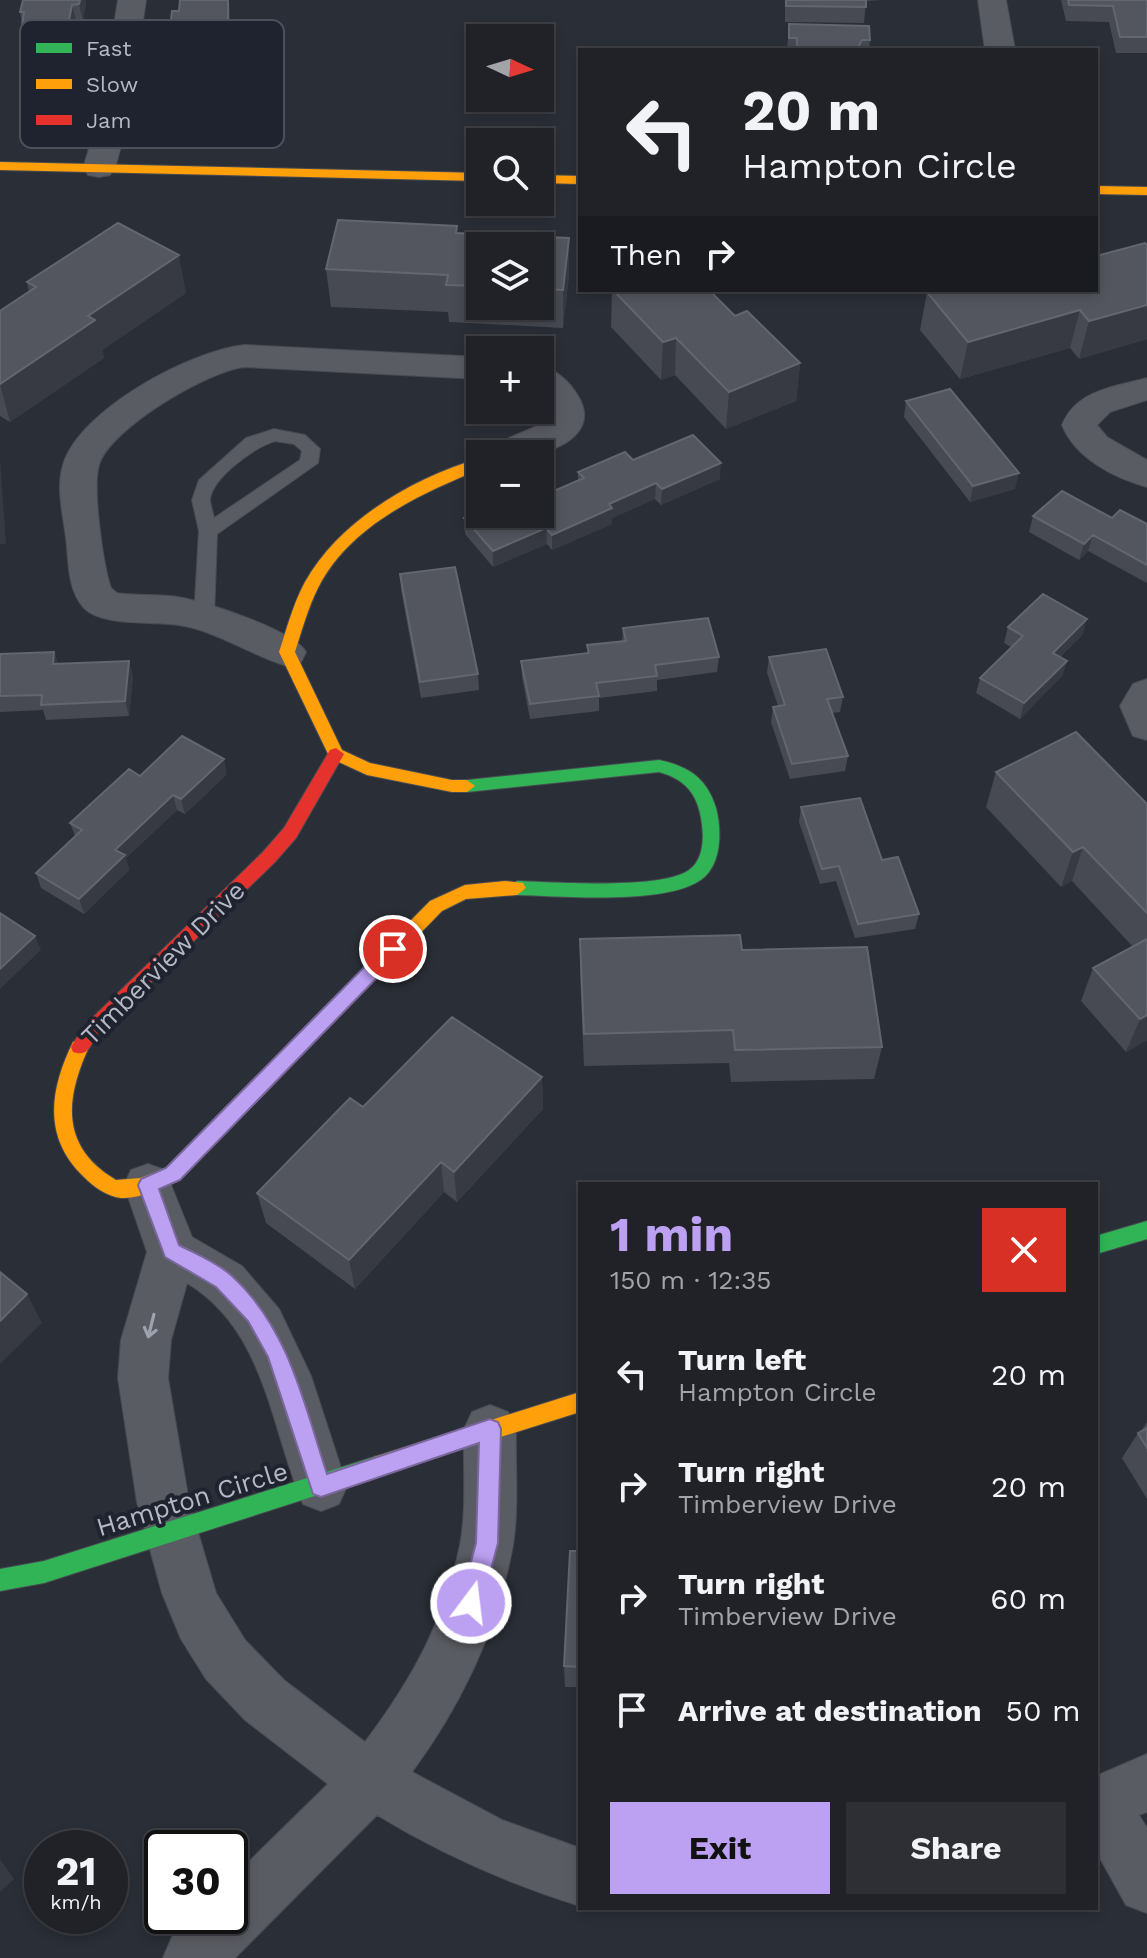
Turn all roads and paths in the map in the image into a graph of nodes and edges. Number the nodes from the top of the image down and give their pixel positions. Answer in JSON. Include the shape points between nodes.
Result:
{"nodes":[{"id":1,"x":132,"y":0,"type":"edge"},
{"id":2,"x":992,"y":0,"type":"edge"},
{"id":3,"x":129,"y":20,"type":"edge"},
{"id":4,"x":1000,"y":48,"type":"edge"},
{"id":5,"x":105,"y":148,"type":"edge"},
{"id":6,"x":0,"y":166,"type":"edge"},
{"id":7,"x":99,"y":168,"type":"junction"},
{"id":8,"x":466,"y":177,"type":"edge"},
{"id":9,"x":554,"y":179,"type":"edge"},
{"id":10,"x":578,"y":180,"type":"edge"},
{"id":11,"x":1098,"y":190,"type":"edge"},
{"id":12,"x":1147,"y":191,"type":"edge"},
{"id":13,"x":466,"y":367,"type":"edge"},
{"id":14,"x":1147,"y":389,"type":"edge"},
{"id":15,"x":554,"y":392,"type":"edge"},
{"id":16,"x":536,"y":440,"type":"edge"},
{"id":17,"x":466,"y":469,"type":"edge"},
{"id":18,"x":1147,"y":475,"type":"edge"},
{"id":19,"x":208,"y":531,"type":"junction"},
{"id":20,"x":204,"y":618,"type":"junction"},
{"id":21,"x":287,"y":652,"type":"junction"},
{"id":22,"x":1147,"y":694,"type":"edge"},
{"id":23,"x":1147,"y":725,"type":"edge"},
{"id":24,"x":336,"y":754,"type":"junction"},
{"id":25,"x":148,"y":1185,"type":"junction"},
{"id":26,"x":1147,"y":1230,"type":"edge"},
{"id":27,"x":1098,"y":1244,"type":"edge"},
{"id":28,"x":172,"y":1251,"type":"junction"},
{"id":29,"x":578,"y":1403,"type":"edge"},
{"id":30,"x":490,"y":1429,"type":"junction"},
{"id":31,"x":321,"y":1486,"type":"junction"},
{"id":32,"x":170,"y":1531,"type":"junction"},
{"id":33,"x":0,"y":1580,"type":"edge"},
{"id":34,"x":372,"y":1780,"type":"junction"},
{"id":35,"x":1115,"y":1797,"type":"edge"},
{"id":36,"x":578,"y":1876,"type":"edge"},
{"id":37,"x":1147,"y":1884,"type":"edge"},
{"id":38,"x":193,"y":1958,"type":"edge"}],
"edges":[{"from":1,"to":3,"type":"street"},
{"from":2,"to":4,"type":"street"},
{"from":5,"to":7,"type":"street"},
{"from":6,"to":7,"type":"street"},
{"from":7,"to":8,"type":"street"},
{"from":9,"to":10,"type":"street"},
{"from":11,"to":12,"type":"street"},
{"from":13,"to":20,"type":"street","via":[[226,358],[186,375],[108,427],[81,463],[94,591],[100,601],[114,606]]},
{"from":14,"to":18,"type":"street","via":[[1098,404],[1083,416],[1080,427],[1085,439]]},
{"from":15,"to":16,"type":"street","via":[[570,417],[565,428]]},
{"from":17,"to":21,"type":"street","via":[[391,502],[347,536],[312,584]]},
{"from":19,"to":19,"type":"lane","via":[[201,500],[208,480],[252,442],[274,435],[299,439],[311,449],[309,463]]},
{"from":19,"to":20,"type":"lane"},
{"from":20,"to":21,"type":"street"},
{"from":21,"to":24,"type":"street"},
{"from":22,"to":23,"type":"street","via":[[1140,706]]},
{"from":24,"to":25,"type":"street","name":"Timberview Drive","via":[[290,833],[269,857],[90,1031],[76,1051],[59,1107],[63,1140],[78,1164],[113,1188]]},
{"from":24,"to":25,"type":"street","via":[[367,769],[452,786],[659,766],[677,769],[693,779],[703,797],[713,841],[710,859],[697,875],[653,887],[473,888],[453,895],[414,927],[173,1174]]},
{"from":25,"to":28,"type":"street"},
{"from":26,"to":27,"type":"street"},
{"from":28,"to":31,"type":"street","via":[[223,1280],[255,1314],[278,1354]]},
{"from":28,"to":32,"type":"street","one_way":true,"via":[[143,1374]]},
{"from":29,"to":30,"type":"street","name":"Hampton Circle"},
{"from":30,"to":31,"type":"street","name":"Hampton Circle"},
{"from":30,"to":34,"type":"street","via":[[487,1543],[463,1633],[420,1715]]},
{"from":31,"to":32,"type":"street","name":"Hampton Circle"},
{"from":32,"to":33,"type":"street","name":"Hampton Circle","via":[[44,1572]]},
{"from":32,"to":34,"type":"street","via":[[200,1620],[222,1656],[312,1741]]},
{"from":34,"to":36,"type":"street","via":[[506,1852]]},
{"from":34,"to":38,"type":"street"},
{"from":35,"to":37,"type":"street"}]}
